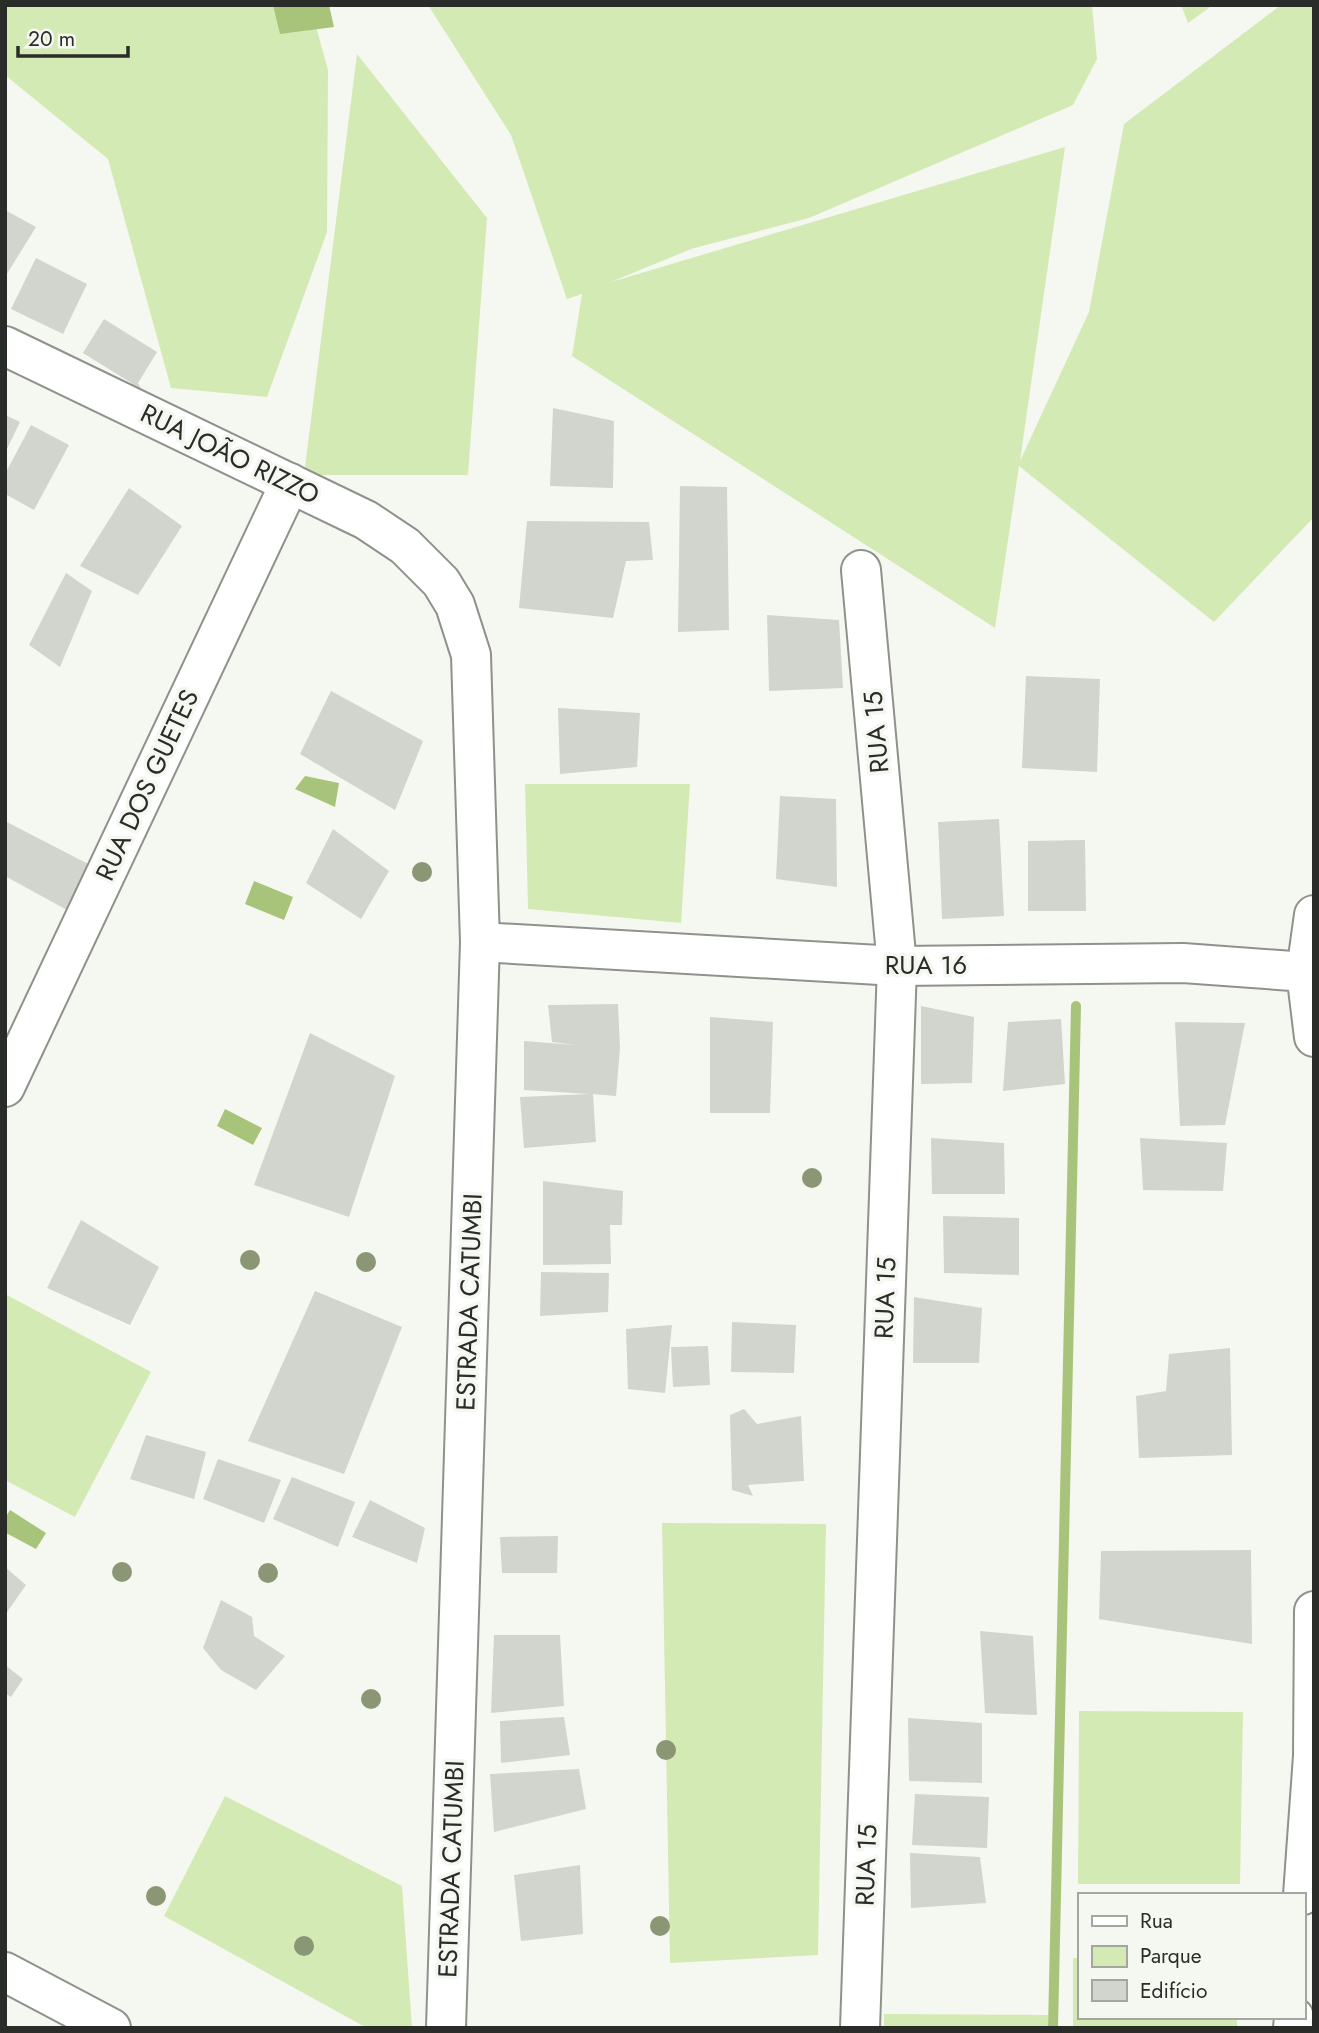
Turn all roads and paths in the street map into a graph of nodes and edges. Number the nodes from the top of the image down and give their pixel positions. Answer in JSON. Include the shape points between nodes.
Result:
{"nodes":[{"id":1,"x":5,"y":346,"type":"edge"},
{"id":2,"x":290,"y":483,"type":"junction"},
{"id":3,"x":861,"y":570,"type":"dead end"},
{"id":4,"x":441,"y":582,"type":"joint"},
{"id":5,"x":1314,"y":915,"type":"edge"},
{"id":6,"x":480,"y":942,"type":"junction"},
{"id":7,"x":897,"y":966,"type":"junction"},
{"id":8,"x":1307,"y":972,"type":"junction"},
{"id":9,"x":1314,"y":1037,"type":"edge"},
{"id":10,"x":5,"y":1087,"type":"edge"},
{"id":11,"x":1314,"y":1611,"type":"edge"},
{"id":12,"x":1313,"y":1756,"type":"edge"},
{"id":13,"x":1303,"y":1893,"type":"edge"},
{"id":14,"x":5,"y":1972,"type":"edge"},
{"id":15,"x":111,"y":2028,"type":"edge"},
{"id":16,"x":446,"y":2028,"type":"edge"},
{"id":17,"x":860,"y":2028,"type":"edge"}],
"edges":[{"from":1,"to":2,"type":"street","name":"RUA JOÃO RIZZO"},
{"from":2,"to":4,"type":"street","name":"RUA JOÃO RIZZO","via":[[366,520],[405,546]]},
{"from":2,"to":10,"type":"street","name":"RUA DOS GUETES"},
{"from":3,"to":7,"type":"street","name":"RUA 15"},
{"from":4,"to":6,"type":"street","name":"ESTRADA CATUMBI","via":[[455,605],[471,655]]},
{"from":5,"to":8,"type":"street"},
{"from":6,"to":7,"type":"street","name":"RUA 16"},
{"from":6,"to":16,"type":"street","name":"ESTRADA CATUMBI"},
{"from":7,"to":8,"type":"street","name":"RUA 16","via":[[1183,962]]},
{"from":7,"to":17,"type":"street","name":"RUA 15"},
{"from":8,"to":9,"type":"street"},
{"from":11,"to":12,"type":"street"},
{"from":12,"to":13,"type":"street"},
{"from":14,"to":15,"type":"street"}]}
